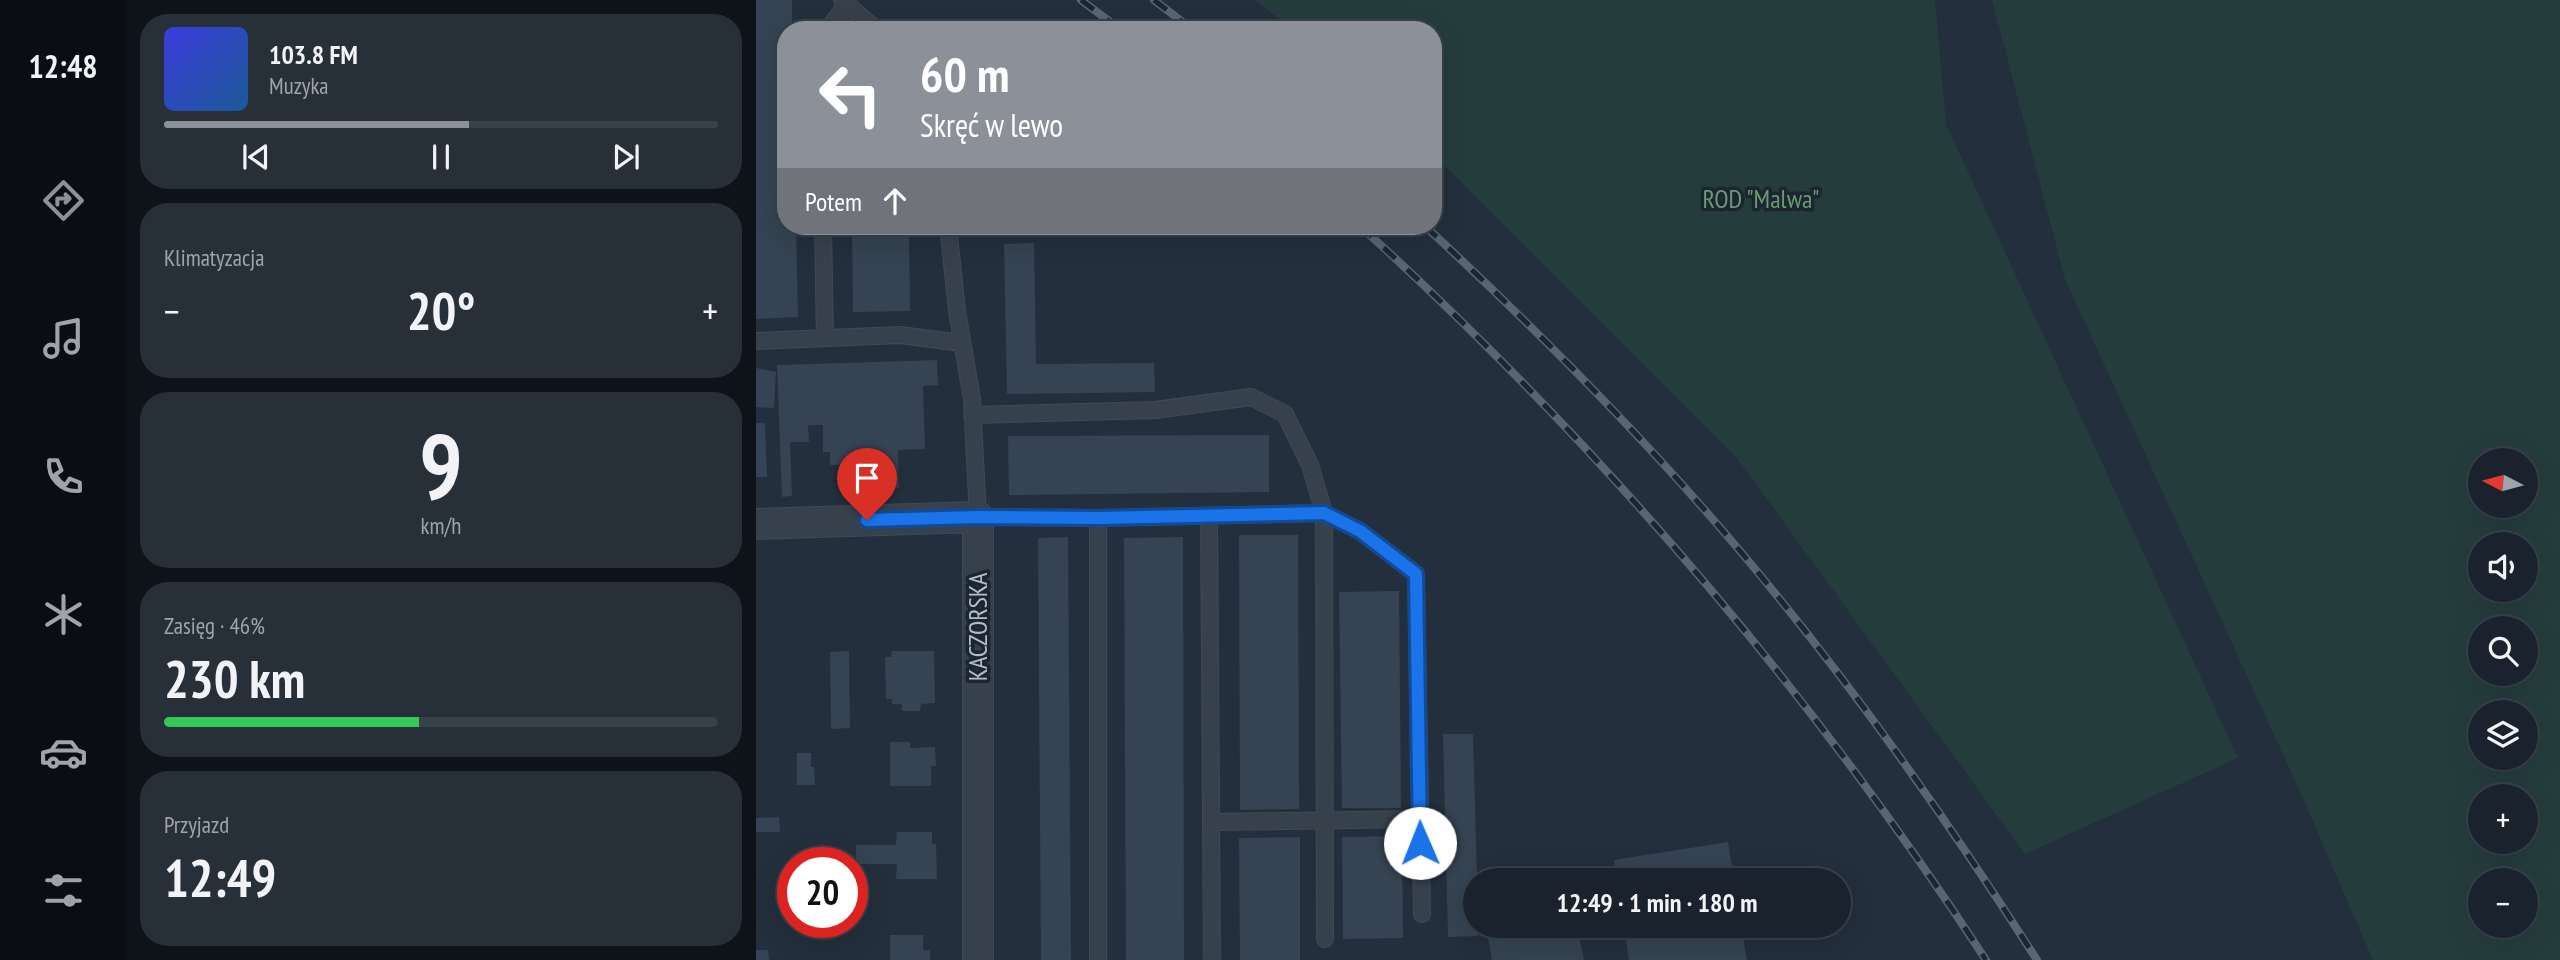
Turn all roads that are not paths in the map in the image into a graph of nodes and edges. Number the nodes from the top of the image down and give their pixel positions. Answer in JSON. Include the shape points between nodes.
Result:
{"nodes":[{"id":1,"x":845,"y":2,"type":"edge"},
{"id":2,"x":833,"y":21,"type":"edge"},
{"id":3,"x":867,"y":21,"type":"edge"},
{"id":4,"x":823,"y":235,"type":"edge"},
{"id":5,"x":949,"y":235,"type":"edge"},
{"id":6,"x":825,"y":338,"type":"junction"},
{"id":7,"x":756,"y":341,"type":"edge"},
{"id":8,"x":962,"y":343,"type":"junction"},
{"id":9,"x":972,"y":415,"type":"junction"},
{"id":10,"x":1324,"y":513,"type":"junction"},
{"id":11,"x":1209,"y":516,"type":"junction"},
{"id":12,"x":978,"y":517,"type":"junction"},
{"id":13,"x":1098,"y":518,"type":"junction"},
{"id":14,"x":756,"y":524,"type":"edge"},
{"id":15,"x":1420,"y":819,"type":"junction"},
{"id":16,"x":1325,"y":821,"type":"junction"},
{"id":17,"x":1211,"y":822,"type":"junction"},
{"id":18,"x":1422,"y":914,"type":"dead end"},
{"id":19,"x":1325,"y":939,"type":"dead end"},
{"id":20,"x":978,"y":960,"type":"edge"},
{"id":21,"x":1098,"y":960,"type":"edge"},
{"id":22,"x":1212,"y":960,"type":"edge"}],
"edges":[{"from":1,"to":2,"type":"lane"},
{"from":1,"to":3,"type":"lane"},
{"from":4,"to":6,"type":"lane"},
{"from":5,"to":8,"type":"lane"},
{"from":6,"to":7,"type":"lane"},
{"from":6,"to":8,"type":"lane","via":[[900,335]]},
{"from":8,"to":9,"type":"lane"},
{"from":9,"to":10,"type":"lane","via":[[1155,410],[1251,397],[1284,414],[1310,466]]},
{"from":9,"to":12,"type":"lane"},
{"from":10,"to":11,"type":"lane"},
{"from":10,"to":15,"type":"lane","via":[[1360,531],[1416,574]]},
{"from":10,"to":16,"type":"lane"},
{"from":11,"to":13,"type":"lane"},
{"from":11,"to":17,"type":"lane"},
{"from":12,"to":13,"type":"lane"},
{"from":12,"to":14,"type":"street"},
{"from":12,"to":20,"type":"street","name":"KACZORSKA"},
{"from":13,"to":21,"type":"lane"},
{"from":15,"to":16,"type":"lane"},
{"from":15,"to":18,"type":"lane"},
{"from":16,"to":17,"type":"lane"},
{"from":16,"to":19,"type":"lane"},
{"from":17,"to":22,"type":"lane"}]}
